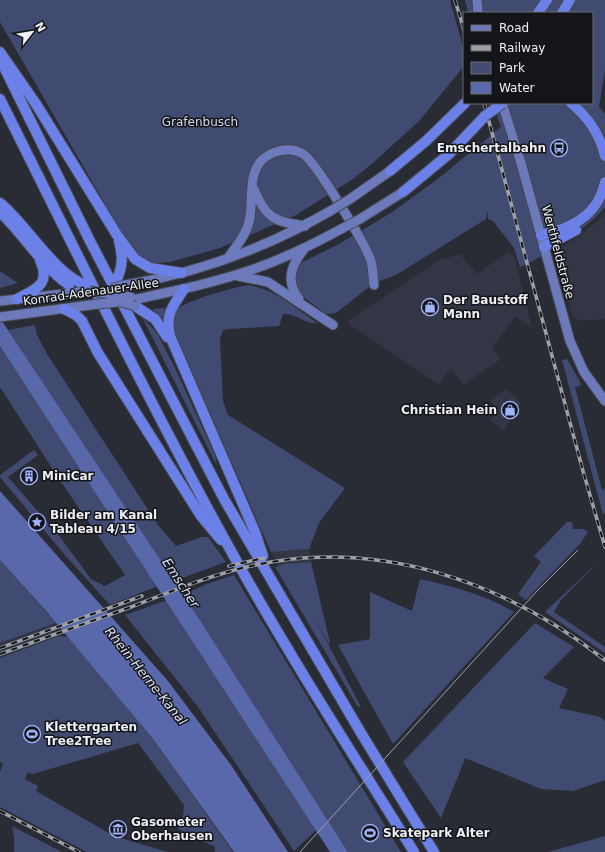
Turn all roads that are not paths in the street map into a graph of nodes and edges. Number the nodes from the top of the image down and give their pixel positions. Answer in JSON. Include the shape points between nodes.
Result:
{"nodes":[{"id":1,"x":476,"y":0,"type":"edge"},
{"id":2,"x":541,"y":0,"type":"edge"},
{"id":3,"x":547,"y":0,"type":"edge"},
{"id":4,"x":570,"y":0,"type":"edge"},
{"id":5,"x":577,"y":0,"type":"edge"},
{"id":6,"x":478,"y":12,"type":"edge"},
{"id":7,"x":537,"y":12,"type":"edge"},
{"id":8,"x":538,"y":12,"type":"edge"},
{"id":9,"x":563,"y":12,"type":"edge"},
{"id":10,"x":571,"y":12,"type":"edge"},
{"id":11,"x":0,"y":52,"type":"edge"},
{"id":12,"x":0,"y":59,"type":"edge"},
{"id":13,"x":0,"y":99,"type":"edge"},
{"id":14,"x":464,"y":104,"type":"edge"},
{"id":15,"x":495,"y":104,"type":"edge"},
{"id":16,"x":501,"y":104,"type":"edge"},
{"id":17,"x":502,"y":104,"type":"edge"},
{"id":18,"x":572,"y":104,"type":"edge"},
{"id":19,"x":581,"y":104,"type":"edge"},
{"id":20,"x":0,"y":116,"type":"edge"},
{"id":21,"x":486,"y":116,"type":"junction"},
{"id":22,"x":590,"y":119,"type":"junction"},
{"id":23,"x":599,"y":134,"type":"junction"},
{"id":24,"x":19,"y":138,"type":"junction"},
{"id":25,"x":605,"y":143,"type":"edge"},
{"id":26,"x":605,"y":156,"type":"edge"},
{"id":27,"x":390,"y":171,"type":"joint"},
{"id":28,"x":605,"y":182,"type":"edge"},
{"id":29,"x":253,"y":187,"type":"junction"},
{"id":30,"x":403,"y":192,"type":"joint"},
{"id":31,"x":605,"y":198,"type":"edge"},
{"id":32,"x":0,"y":203,"type":"edge"},
{"id":33,"x":0,"y":212,"type":"edge"},
{"id":34,"x":305,"y":226,"type":"junction"},
{"id":35,"x":117,"y":235,"type":"junction"},
{"id":36,"x":541,"y":235,"type":"junction"},
{"id":37,"x":306,"y":247,"type":"junction"},
{"id":38,"x":544,"y":247,"type":"junction"},
{"id":39,"x":33,"y":248,"type":"junction"},
{"id":40,"x":228,"y":258,"type":"junction"},
{"id":41,"x":182,"y":273,"type":"junction"},
{"id":42,"x":235,"y":276,"type":"junction"},
{"id":43,"x":374,"y":285,"type":"dead end"},
{"id":44,"x":184,"y":289,"type":"junction"},
{"id":45,"x":97,"y":290,"type":"junction"},
{"id":46,"x":17,"y":299,"type":"junction"},
{"id":47,"x":2,"y":301,"type":"edge"},
{"id":48,"x":136,"y":302,"type":"junction"},
{"id":49,"x":301,"y":302,"type":"junction"},
{"id":50,"x":64,"y":309,"type":"junction"},
{"id":51,"x":0,"y":317,"type":"edge"},
{"id":52,"x":333,"y":325,"type":"dead end"},
{"id":53,"x":180,"y":364,"type":"junction"},
{"id":54,"x":605,"y":401,"type":"edge"},
{"id":55,"x":235,"y":558,"type":"junction"},
{"id":56,"x":271,"y":579,"type":"junction"},
{"id":57,"x":414,"y":852,"type":"edge"},
{"id":58,"x":434,"y":852,"type":"edge"}],
"edges":[{"from":1,"to":6,"type":"main road"},
{"from":2,"to":7,"type":"highway"},
{"from":3,"to":8,"type":"highway"},
{"from":4,"to":9,"type":"highway"},
{"from":5,"to":10,"type":"highway"},
{"from":11,"to":35,"type":"highway","via":[[36,104]]},
{"from":12,"to":56,"type":"highway","via":[[162,381],[224,499]]},
{"from":13,"to":24,"type":"highway"},
{"from":14,"to":27,"type":"highway"},
{"from":15,"to":21,"type":"highway","bridge":true},
{"from":16,"to":21,"type":"highway","bridge":true},
{"from":17,"to":36,"type":"main road","name":"Werthfeldstraße"},
{"from":18,"to":22,"type":"highway"},
{"from":19,"to":22,"type":"highway"},
{"from":20,"to":24,"type":"highway"},
{"from":21,"to":30,"type":"highway","via":[[449,154]]},
{"from":22,"to":23,"type":"highway"},
{"from":23,"to":25,"type":"highway"},
{"from":23,"to":26,"type":"highway"},
{"from":24,"to":55,"type":"highway","via":[[159,416]]},
{"from":27,"to":34,"type":"main road","name":"Konrad-Adenauer-Allee","bridge":true},
{"from":28,"to":36,"type":"highway","via":[[597,205],[585,217],[567,228]]},
{"from":29,"to":34,"type":"main road","via":[[263,208],[272,218]]},
{"from":29,"to":40,"type":"main road","via":[[249,225]]},
{"from":29,"to":43,"type":"main road","via":[[256,168],[271,154],[281,150],[292,150],[306,156],[317,169],[366,249],[371,260]]},
{"from":30,"to":37,"type":"main road","name":"Konrad-Adenauer-Allee","bridge":true,"via":[[360,219]]},
{"from":31,"to":38,"type":"highway","via":[[587,222]]},
{"from":32,"to":45,"type":"highway","via":[[24,226],[61,269]]},
{"from":33,"to":39,"type":"highway"},
{"from":34,"to":40,"type":"main road","name":"Konrad-Adenauer-Allee"},
{"from":35,"to":41,"type":"highway","via":[[135,259],[142,264]]},
{"from":35,"to":45,"type":"highway","via":[[122,257]]},
{"from":36,"to":38,"type":"main road","name":"Werthfeldstraße"},
{"from":37,"to":42,"type":"main road","name":"Konrad-Adenauer-Allee"},
{"from":37,"to":49,"type":"main road","via":[[298,256],[291,274],[292,287]]},
{"from":38,"to":54,"type":"main road","name":"Werthfeldstraße","via":[[572,346],[584,372]]},
{"from":39,"to":45,"type":"highway","via":[[58,276],[73,287]]},
{"from":39,"to":46,"type":"highway","via":[[44,268],[45,277],[40,285]]},
{"from":40,"to":41,"type":"main road","name":"Konrad-Adenauer-Allee"},
{"from":41,"to":45,"type":"main road","name":"Konrad-Adenauer-Allee"},
{"from":42,"to":44,"type":"main road","name":"Konrad-Adenauer-Allee"},
{"from":42,"to":49,"type":"main road","via":[[268,282]]},
{"from":44,"to":48,"type":"main road","name":"Konrad-Adenauer-Allee"},
{"from":44,"to":53,"type":"highway","via":[[167,320]]},
{"from":45,"to":46,"type":"main road","name":"Konrad-Adenauer-Allee"},
{"from":45,"to":48,"type":"main road","bridge":true},
{"from":45,"to":48,"type":"main road","name":"Konrad-Adenauer-Allee","bridge":true,"via":[[120,302]]},
{"from":45,"to":50,"type":"main road","name":"Konrad-Adenauer-Allee","via":[[79,306]]},
{"from":46,"to":47,"type":"main road","name":"Konrad-Adenauer-Allee"},
{"from":48,"to":53,"type":"highway","via":[[159,323]]},
{"from":49,"to":52,"type":"main road"},
{"from":50,"to":51,"type":"main road","name":"Konrad-Adenauer-Allee"},
{"from":50,"to":55,"type":"highway","via":[[82,321],[98,353],[201,516]]},
{"from":53,"to":56,"type":"highway","via":[[255,532]]},
{"from":55,"to":57,"type":"highway","via":[[281,638]]},
{"from":56,"to":58,"type":"highway"}]}
